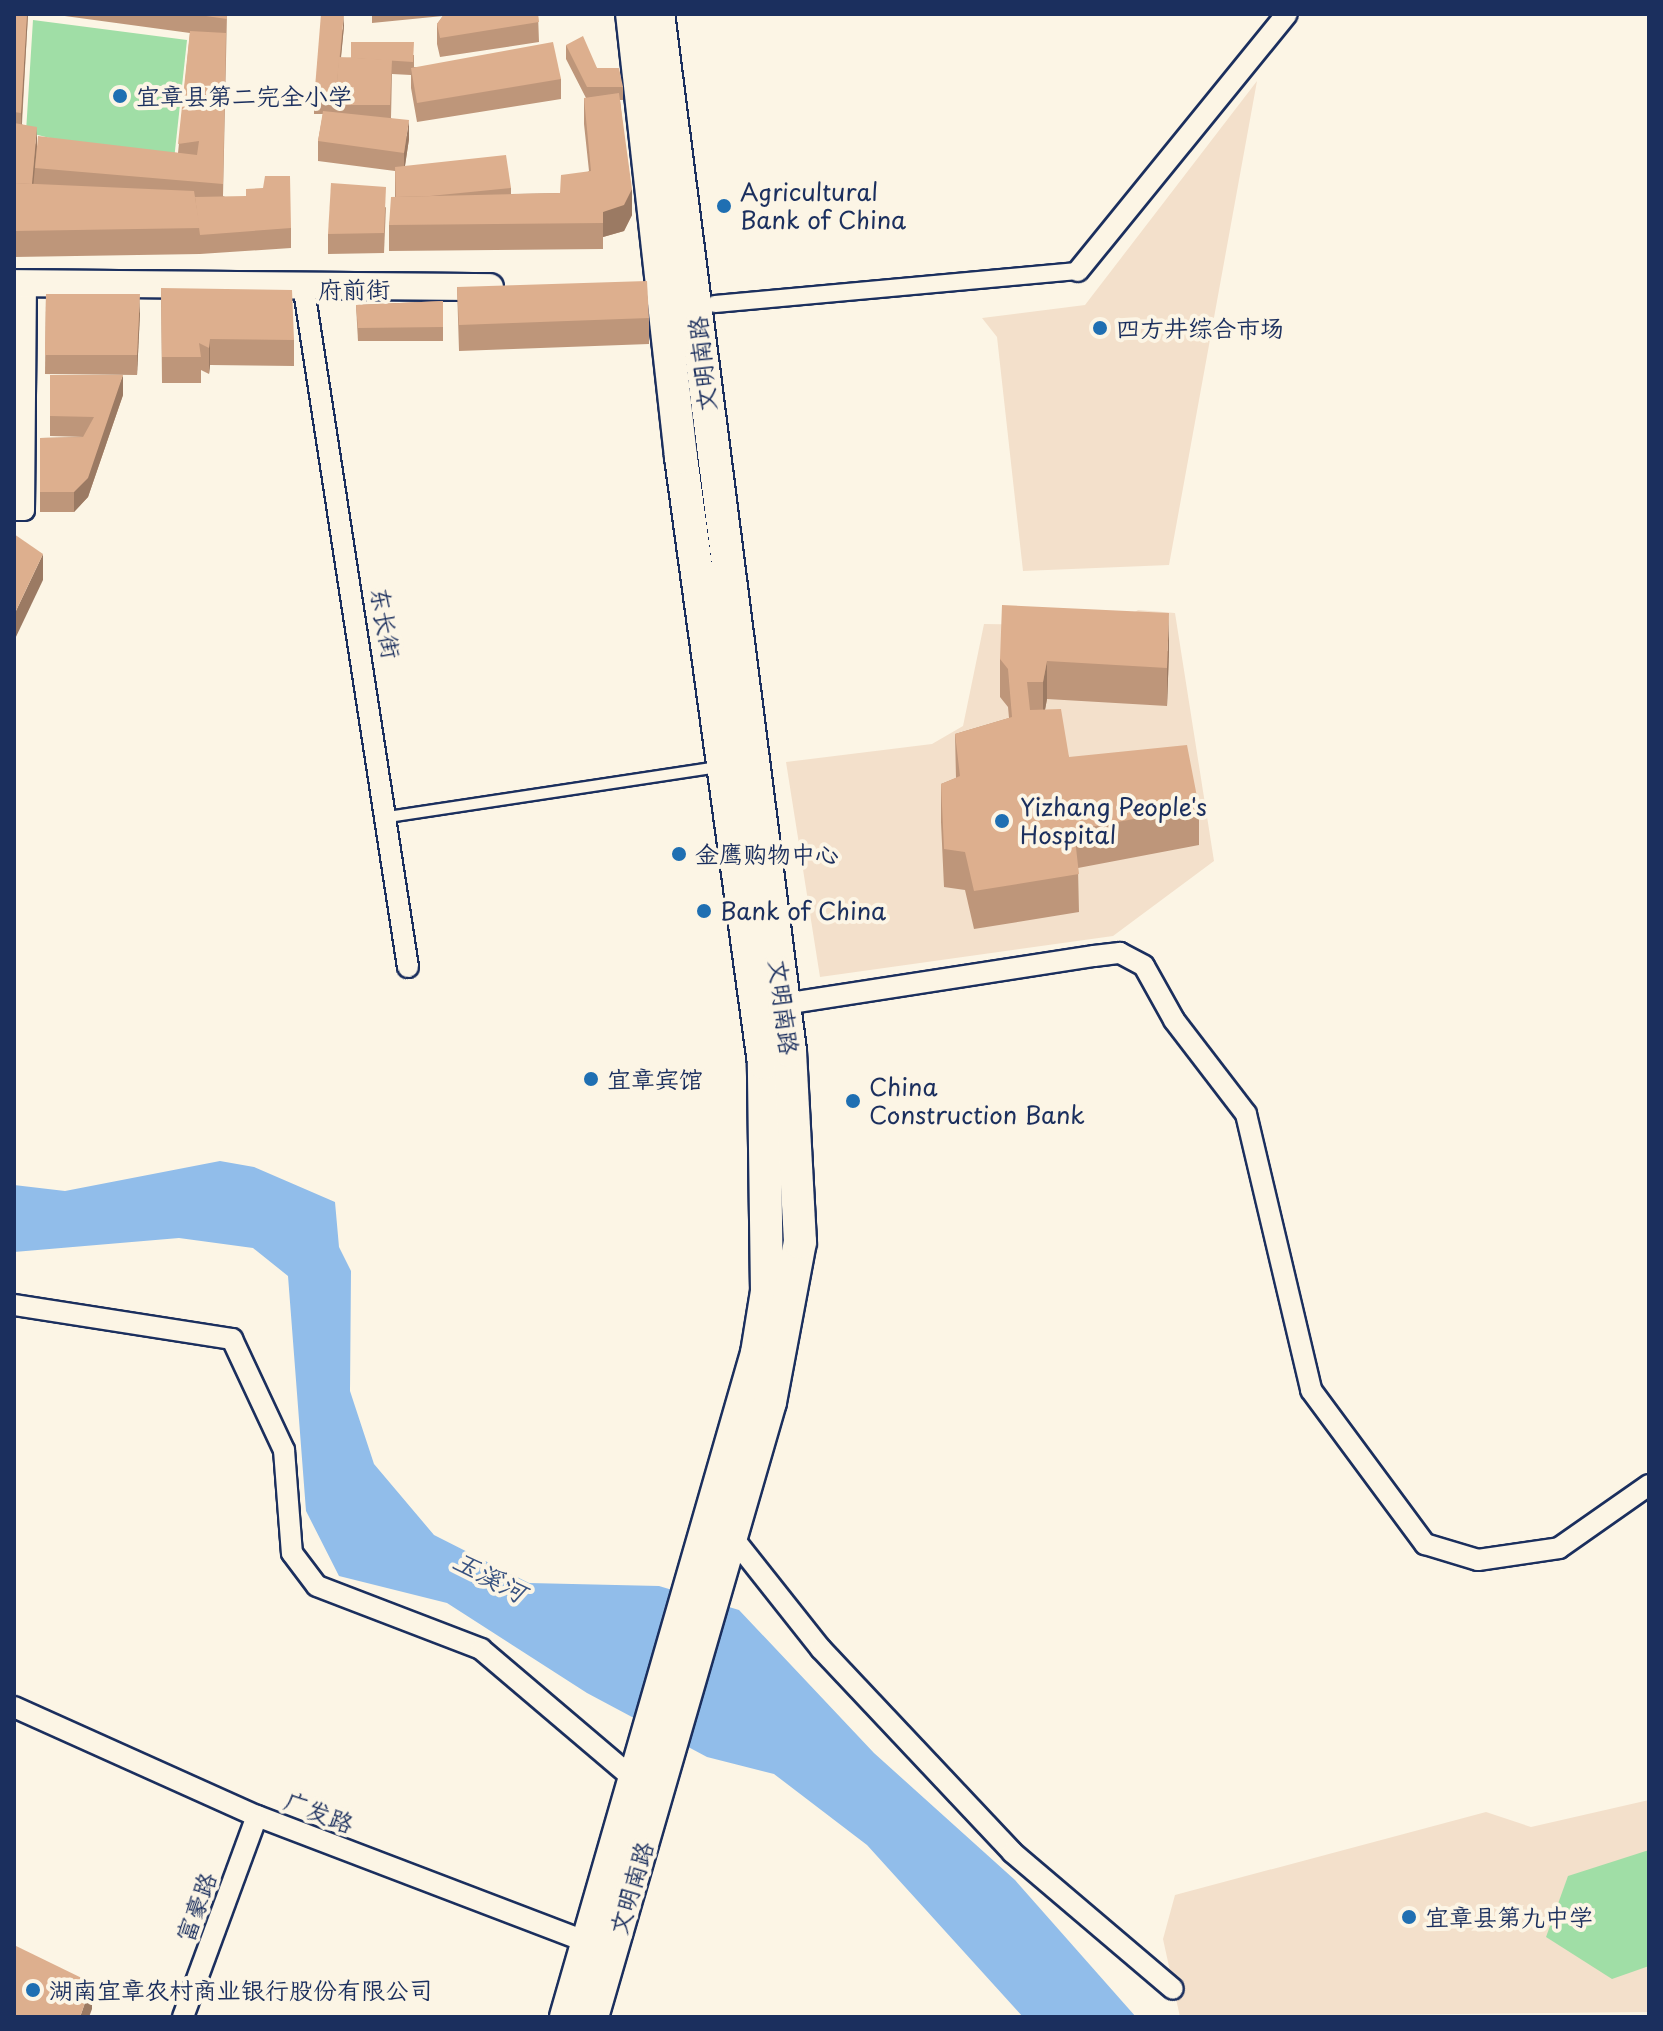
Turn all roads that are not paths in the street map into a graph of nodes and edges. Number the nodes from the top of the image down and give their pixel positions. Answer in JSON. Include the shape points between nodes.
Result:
{"nodes":[{"id":1,"x":632,"y":14,"type":"edge"},
{"id":2,"x":658,"y":14,"type":"edge"},
{"id":3,"x":1287,"y":14,"type":"edge"},
{"id":4,"x":1078,"y":271,"type":"joint"},
{"id":5,"x":20,"y":283,"type":"edge"},
{"id":6,"x":630,"y":285,"type":"edge"},
{"id":7,"x":521,"y":286,"type":"edge"},
{"id":8,"x":691,"y":289,"type":"junction"},
{"id":9,"x":304,"y":290,"type":"junction"},
{"id":10,"x":14,"y":510,"type":"edge"},
{"id":11,"x":738,"y":764,"type":"junction"},
{"id":12,"x":388,"y":817,"type":"junction"},
{"id":13,"x":408,"y":967,"type":"dead end"},
{"id":14,"x":784,"y":1004,"type":"junction"},
{"id":15,"x":14,"y":1305,"type":"edge"},
{"id":16,"x":1649,"y":1485,"type":"edge"},
{"id":17,"x":733,"y":1538,"type":"junction"},
{"id":18,"x":14,"y":1707,"type":"edge"},
{"id":19,"x":656,"y":1750,"type":"junction"},
{"id":20,"x":647,"y":1790,"type":"junction"},
{"id":21,"x":257,"y":1816,"type":"junction"},
{"id":22,"x":599,"y":1947,"type":"junction"},
{"id":23,"x":1173,"y":1989,"type":"dead end"},
{"id":24,"x":183,"y":2017,"type":"edge"},
{"id":25,"x":566,"y":2017,"type":"edge"},
{"id":26,"x":592,"y":2017,"type":"edge"}],
"edges":[{"from":1,"to":8,"type":"main road"},
{"from":2,"to":8,"type":"main road"},
{"from":3,"to":4,"type":"street"},
{"from":4,"to":8,"type":"street"},
{"from":5,"to":9,"type":"street","name":"府前街"},
{"from":5,"to":10,"type":"street","via":[[24,510]]},
{"from":6,"to":8,"type":"street"},
{"from":7,"to":9,"type":"street","name":"府前街"},
{"from":8,"to":11,"type":"main road","name":"文明南路"},
{"from":9,"to":12,"type":"street","name":"东长街"},
{"from":11,"to":12,"type":"lane"},
{"from":11,"to":14,"type":"main road","name":"文明南路"},
{"from":11,"to":19,"type":"main road","via":[[764,1063],[767,1291],[757,1353],[685,1590]]},
{"from":12,"to":13,"type":"street","name":"东长街"},
{"from":14,"to":16,"type":"street","via":[[1107,954],[1144,966],[1174,1020],[1246,1114],[1311,1390],[1425,1544],[1478,1560],[1559,1548]]},
{"from":14,"to":17,"type":"main road","name":"文明南路","via":[[800,1242],[770,1402]]},
{"from":15,"to":20,"type":"street","via":[[232,1339],[284,1450],[292,1553],[317,1586],[481,1649]]},
{"from":17,"to":19,"type":"main road","name":"文明南路"},
{"from":17,"to":23,"type":"street","via":[[821,1649],[1012,1852]]},
{"from":18,"to":21,"type":"street","name":"广发路"},
{"from":19,"to":20,"type":"main road","name":"文明南路"},
{"from":20,"to":22,"type":"main road","name":"文明南路"},
{"from":21,"to":22,"type":"street","name":"广发路"},
{"from":21,"to":24,"type":"street","name":"富豪路"},
{"from":22,"to":25,"type":"main road"},
{"from":22,"to":26,"type":"main road","name":"文明南路"}]}
